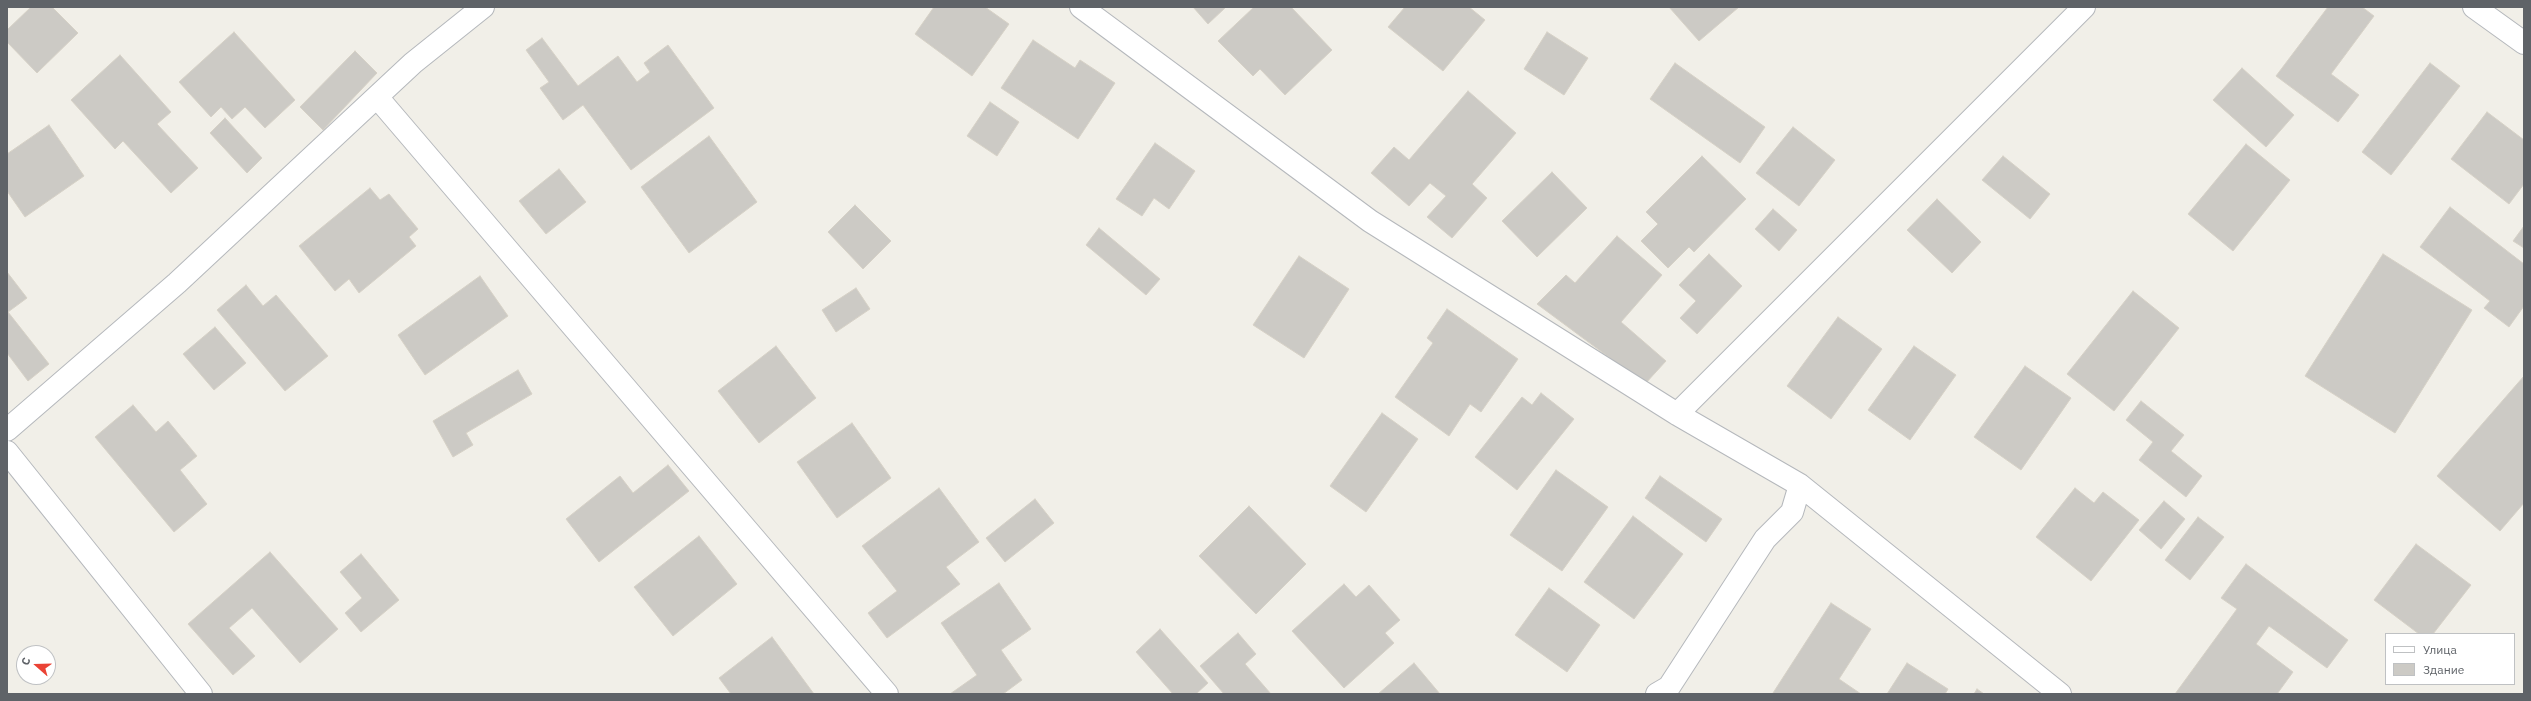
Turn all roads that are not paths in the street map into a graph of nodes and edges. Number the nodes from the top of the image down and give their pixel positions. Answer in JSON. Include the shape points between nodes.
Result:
{"nodes":[{"id":1,"x":483,"y":7,"type":"edge"},
{"id":2,"x":1081,"y":7,"type":"edge"},
{"id":3,"x":2084,"y":7,"type":"edge"},
{"id":4,"x":2474,"y":7,"type":"edge"},
{"id":5,"x":2524,"y":43,"type":"edge"},
{"id":6,"x":378,"y":97,"type":"junction"},
{"id":7,"x":1677,"y":414,"type":"junction"},
{"id":8,"x":7,"y":430,"type":"edge"},
{"id":9,"x":7,"y":452,"type":"edge"},
{"id":10,"x":1800,"y":485,"type":"junction"},
{"id":11,"x":201,"y":694,"type":"edge"},
{"id":12,"x":887,"y":694,"type":"edge"},
{"id":13,"x":1657,"y":694,"type":"edge"},
{"id":14,"x":2060,"y":694,"type":"edge"}],
"edges":[{"from":1,"to":6,"type":"street","via":[[413,63]]},
{"from":2,"to":7,"type":"street","via":[[1370,221]]},
{"from":3,"to":7,"type":"street"},
{"from":4,"to":5,"type":"street"},
{"from":6,"to":8,"type":"street","via":[[177,284]]},
{"from":6,"to":12,"type":"street"},
{"from":7,"to":10,"type":"street"},
{"from":9,"to":11,"type":"street"},
{"from":10,"to":13,"type":"street","via":[[1792,512],[1765,539],[1669,687]]},
{"from":10,"to":14,"type":"street"}]}
